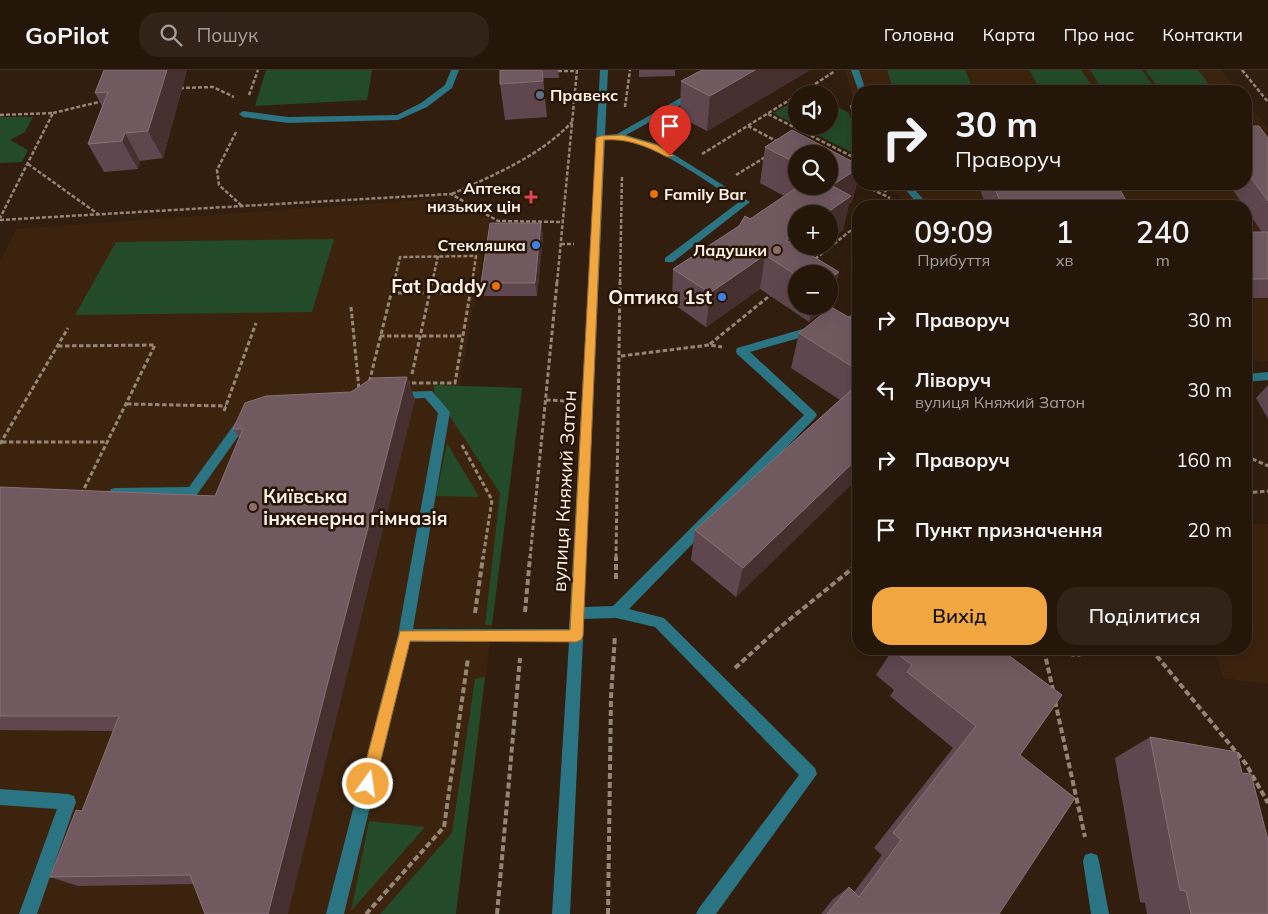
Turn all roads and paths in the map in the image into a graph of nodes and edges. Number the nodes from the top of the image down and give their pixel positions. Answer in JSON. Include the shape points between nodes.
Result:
{"nodes":[{"id":1,"x":258,"y":70,"type":"edge"},
{"id":2,"x":455,"y":70,"type":"edge"},
{"id":3,"x":577,"y":70,"type":"edge"},
{"id":4,"x":604,"y":70,"type":"edge"},
{"id":5,"x":630,"y":70,"type":"edge"},
{"id":6,"x":838,"y":70,"type":"edge"},
{"id":7,"x":855,"y":70,"type":"edge"},
{"id":8,"x":1242,"y":70,"type":"edge"},
{"id":9,"x":558,"y":71,"type":"edge"},
{"id":10,"x":176,"y":83,"type":"dead end"},
{"id":11,"x":814,"y":85,"type":"edge"},
{"id":12,"x":860,"y":85,"type":"edge"},
{"id":13,"x":176,"y":88,"type":"dead end"},
{"id":14,"x":183,"y":88,"type":"junction"},
{"id":15,"x":701,"y":90,"type":"edge"},
{"id":16,"x":108,"y":99,"type":"edge"},
{"id":17,"x":788,"y":101,"type":"edge"},
{"id":18,"x":1268,"y":102,"type":"edge"},
{"id":19,"x":52,"y":113,"type":"junction"},
{"id":20,"x":243,"y":114,"type":"junction"},
{"id":21,"x":768,"y":114,"type":"junction"},
{"id":22,"x":0,"y":115,"type":"edge"},
{"id":23,"x":572,"y":122,"type":"junction"},
{"id":24,"x":788,"y":124,"type":"edge"},
{"id":25,"x":748,"y":126,"type":"junction"},
{"id":26,"x":809,"y":135,"type":"edge"},
{"id":27,"x":620,"y":136,"type":"junction"},
{"id":28,"x":600,"y":138,"type":"junction"},
{"id":29,"x":783,"y":145,"type":"edge"},
{"id":30,"x":767,"y":155,"type":"dead end"},
{"id":31,"x":852,"y":156,"type":"edge"},
{"id":32,"x":27,"y":164,"type":"junction"},
{"id":33,"x":685,"y":165,"type":"junction"},
{"id":34,"x":720,"y":186,"type":"junction"},
{"id":35,"x":873,"y":190,"type":"edge"},
{"id":36,"x":910,"y":190,"type":"edge"},
{"id":37,"x":451,"y":194,"type":"junction"},
{"id":38,"x":890,"y":198,"type":"joint"},
{"id":39,"x":888,"y":200,"type":"edge"},
{"id":40,"x":919,"y":200,"type":"edge"},
{"id":41,"x":242,"y":206,"type":"junction"},
{"id":42,"x":98,"y":214,"type":"junction"},
{"id":43,"x":0,"y":219,"type":"edge"},
{"id":44,"x":562,"y":222,"type":"junction"},
{"id":45,"x":852,"y":230,"type":"edge"},
{"id":46,"x":438,"y":256,"type":"junction"},
{"id":47,"x":670,"y":260,"type":"dead end"},
{"id":48,"x":812,"y":261,"type":"edge"},
{"id":49,"x":774,"y":292,"type":"edge"},
{"id":50,"x":391,"y":293,"type":"junction"},
{"id":51,"x":430,"y":293,"type":"junction"},
{"id":52,"x":470,"y":293,"type":"junction"},
{"id":53,"x":351,"y":307,"type":"dead end"},
{"id":54,"x":852,"y":319,"type":"edge"},
{"id":55,"x":256,"y":323,"type":"dead end"},
{"id":56,"x":68,"y":328,"type":"dead end"},
{"id":57,"x":380,"y":336,"type":"junction"},
{"id":58,"x":421,"y":336,"type":"junction"},
{"id":59,"x":463,"y":336,"type":"junction"},
{"id":60,"x":709,"y":344,"type":"junction"},
{"id":61,"x":58,"y":346,"type":"junction"},
{"id":62,"x":741,"y":351,"type":"junction"},
{"id":63,"x":621,"y":356,"type":"junction"},
{"id":64,"x":1268,"y":376,"type":"edge"},
{"id":65,"x":1252,"y":377,"type":"edge"},
{"id":66,"x":409,"y":389,"type":"junction"},
{"id":67,"x":360,"y":395,"type":"joint"},
{"id":68,"x":127,"y":404,"type":"junction"},
{"id":69,"x":226,"y":406,"type":"junction"},
{"id":70,"x":235,"y":406,"type":"dead end"},
{"id":71,"x":444,"y":412,"type":"junction"},
{"id":72,"x":222,"y":414,"type":"dead end"},
{"id":73,"x":256,"y":420,"type":"edge"},
{"id":74,"x":107,"y":442,"type":"junction"},
{"id":75,"x":1,"y":443,"type":"edge"},
{"id":76,"x":1252,"y":459,"type":"edge"},
{"id":77,"x":1268,"y":466,"type":"edge"},
{"id":78,"x":1268,"y":491,"type":"edge"},
{"id":79,"x":1252,"y":492,"type":"edge"},
{"id":80,"x":82,"y":493,"type":"joint"},
{"id":81,"x":852,"y":569,"type":"edge"},
{"id":82,"x":616,"y":612,"type":"junction"},
{"id":83,"x":577,"y":613,"type":"junction"},
{"id":84,"x":405,"y":635,"type":"junction"},
{"id":85,"x":471,"y":636,"type":"junction"},
{"id":86,"x":522,"y":636,"type":"junction"},
{"id":87,"x":576,"y":636,"type":"junction"},
{"id":88,"x":1044,"y":655,"type":"edge"},
{"id":89,"x":1155,"y":655,"type":"edge"},
{"id":90,"x":720,"y":682,"type":"junction"},
{"id":91,"x":0,"y":797,"type":"edge"},
{"id":92,"x":1268,"y":803,"type":"edge"},
{"id":93,"x":1091,"y":861,"type":"joint"},
{"id":94,"x":28,"y":914,"type":"edge"},
{"id":95,"x":335,"y":914,"type":"edge"},
{"id":96,"x":366,"y":914,"type":"edge"},
{"id":97,"x":497,"y":914,"type":"edge"},
{"id":98,"x":561,"y":914,"type":"edge"},
{"id":99,"x":608,"y":914,"type":"edge"},
{"id":100,"x":705,"y":914,"type":"edge"},
{"id":101,"x":1100,"y":914,"type":"edge"}],
"edges":[{"from":1,"to":20,"type":"path"},
{"from":2,"to":20,"type":"street","via":[[449,86],[424,105],[398,117],[288,120]]},
{"from":3,"to":9,"type":"path"},
{"from":3,"to":23,"type":"path"},
{"from":4,"to":28,"type":"street","name":"вулиця Княжий Затон"},
{"from":5,"to":27,"type":"path"},
{"from":6,"to":11,"type":"path"},
{"from":7,"to":12,"type":"street"},
{"from":8,"to":18,"type":"path"},
{"from":10,"to":14,"type":"path"},
{"from":13,"to":14,"type":"path"},
{"from":14,"to":20,"type":"path","via":[[214,87],[233,95]]},
{"from":15,"to":27,"type":"street"},
{"from":16,"to":19,"type":"path"},
{"from":17,"to":21,"type":"path"},
{"from":19,"to":22,"type":"path"},
{"from":19,"to":32,"type":"path"},
{"from":20,"to":41,"type":"path","via":[[217,170],[219,186]]},
{"from":21,"to":24,"type":"path"},
{"from":21,"to":25,"type":"path"},
{"from":23,"to":37,"type":"path","via":[[557,138],[498,174]]},
{"from":23,"to":44,"type":"path"},
{"from":25,"to":29,"type":"path"},
{"from":25,"to":33,"type":"path"},
{"from":26,"to":31,"type":"path"},
{"from":27,"to":28,"type":"street"},
{"from":27,"to":33,"type":"street","via":[[654,146]]},
{"from":27,"to":63,"type":"path"},
{"from":28,"to":83,"type":"street","name":"вулиця Княжий Затон"},
{"from":30,"to":34,"type":"path"},
{"from":32,"to":42,"type":"path"},
{"from":32,"to":43,"type":"path"},
{"from":33,"to":34,"type":"street"},
{"from":34,"to":47,"type":"street","via":[[745,202]]},
{"from":35,"to":38,"type":"path"},
{"from":36,"to":40,"type":"street"},
{"from":37,"to":41,"type":"path"},
{"from":37,"to":44,"type":"path","via":[[498,221]]},
{"from":38,"to":39,"type":"path"},
{"from":41,"to":42,"type":"path"},
{"from":42,"to":43,"type":"path"},
{"from":44,"to":86,"type":"path"},
{"from":45,"to":48,"type":"path"},
{"from":46,"to":50,"type":"path","via":[[400,257]]},
{"from":46,"to":51,"type":"path"},
{"from":46,"to":52,"type":"path","via":[[476,256]]},
{"from":49,"to":60,"type":"path"},
{"from":50,"to":51,"type":"path"},
{"from":50,"to":57,"type":"path"},
{"from":51,"to":52,"type":"path"},
{"from":51,"to":58,"type":"path"},
{"from":52,"to":59,"type":"path"},
{"from":53,"to":67,"type":"path"},
{"from":54,"to":62,"type":"street"},
{"from":55,"to":69,"type":"path"},
{"from":56,"to":61,"type":"path"},
{"from":57,"to":58,"type":"path"},
{"from":57,"to":66,"type":"path","via":[[369,383]]},
{"from":58,"to":59,"type":"path"},
{"from":58,"to":66,"type":"path"},
{"from":59,"to":66,"type":"path","via":[[455,382]]},
{"from":60,"to":62,"type":"path"},
{"from":60,"to":63,"type":"path"},
{"from":61,"to":68,"type":"path","via":[[155,345]]},
{"from":61,"to":75,"type":"path"},
{"from":62,"to":82,"type":"street","via":[[811,415]]},
{"from":63,"to":82,"type":"path","via":[[616,471]]},
{"from":64,"to":65,"type":"street"},
{"from":66,"to":67,"type":"street"},
{"from":66,"to":71,"type":"street","via":[[428,394]]},
{"from":68,"to":69,"type":"path"},
{"from":68,"to":74,"type":"path"},
{"from":69,"to":70,"type":"path"},
{"from":69,"to":72,"type":"path"},
{"from":71,"to":84,"type":"street"},
{"from":71,"to":85,"type":"path","via":[[492,500]]},
{"from":73,"to":80,"type":"street","via":[[240,425],[192,492]]},
{"from":74,"to":75,"type":"path"},
{"from":74,"to":80,"type":"path"},
{"from":76,"to":77,"type":"path"},
{"from":78,"to":79,"type":"path"},
{"from":81,"to":90,"type":"path","via":[[778,628]]},
{"from":82,"to":83,"type":"street"},
{"from":82,"to":90,"type":"street","via":[[658,622]]},
{"from":82,"to":99,"type":"path","via":[[611,697]]},
{"from":83,"to":87,"type":"street","name":"вулиця Княжий Затон"},
{"from":84,"to":85,"type":"street"},
{"from":84,"to":95,"type":"street"},
{"from":85,"to":86,"type":"street"},
{"from":85,"to":96,"type":"path","via":[[444,827]]},
{"from":86,"to":87,"type":"street"},
{"from":86,"to":97,"type":"path"},
{"from":87,"to":98,"type":"street","name":"вулиця Княжий Затон"},
{"from":88,"to":93,"type":"path"},
{"from":89,"to":92,"type":"path","via":[[1246,764]]},
{"from":90,"to":100,"type":"street","via":[[809,774]]},
{"from":91,"to":94,"type":"street","via":[[68,802]]},
{"from":93,"to":101,"type":"street"}]}
